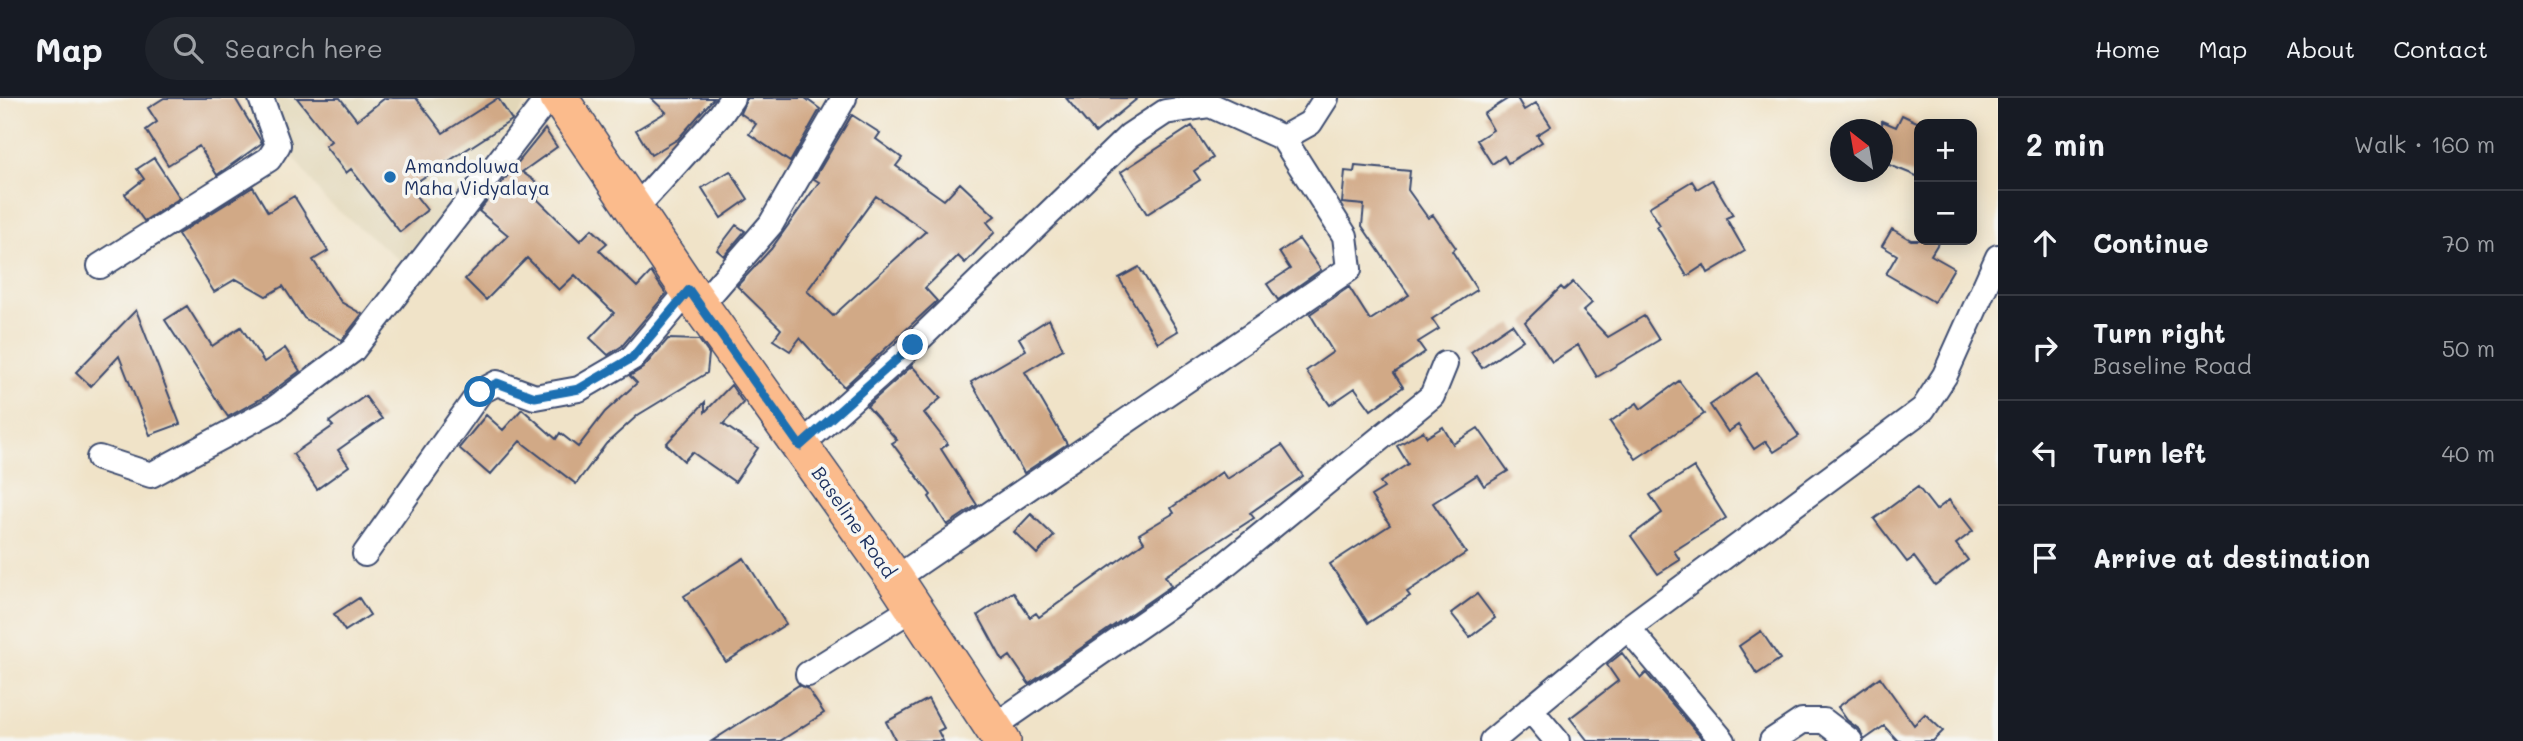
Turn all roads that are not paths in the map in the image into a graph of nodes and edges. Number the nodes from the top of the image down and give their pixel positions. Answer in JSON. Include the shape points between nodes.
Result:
{"nodes":[{"id":1,"x":261,"y":98,"type":"edge"},
{"id":2,"x":548,"y":98,"type":"edge"},
{"id":3,"x":559,"y":98,"type":"edge"},
{"id":4,"x":732,"y":98,"type":"edge"},
{"id":5,"x":844,"y":98,"type":"edge"},
{"id":6,"x":1326,"y":98,"type":"edge"},
{"id":7,"x":1283,"y":138,"type":"junction"},
{"id":8,"x":634,"y":210,"type":"junction"},
{"id":9,"x":1998,"y":257,"type":"edge"},
{"id":10,"x":100,"y":266,"type":"dead end"},
{"id":11,"x":695,"y":298,"type":"junction"},
{"id":12,"x":1445,"y":364,"type":"dead end"},
{"id":13,"x":800,"y":446,"type":"junction"},
{"id":14,"x":99,"y":458,"type":"dead end"},
{"id":15,"x":365,"y":554,"type":"dead end"},
{"id":16,"x":904,"y":593,"type":"junction"},
{"id":17,"x":1628,"y":628,"type":"junction"},
{"id":18,"x":808,"y":674,"type":"dead end"},
{"id":19,"x":1530,"y":709,"type":"junction"},
{"id":20,"x":997,"y":737,"type":"edge"},
{"id":21,"x":1492,"y":741,"type":"edge"},
{"id":22,"x":1556,"y":741,"type":"edge"},
{"id":23,"x":1723,"y":741,"type":"edge"},
{"id":24,"x":1772,"y":741,"type":"edge"},
{"id":25,"x":1850,"y":741,"type":"edge"}],
"edges":[{"from":1,"to":10,"type":"street","via":[[278,145],[269,159]]},
{"from":2,"to":14,"type":"street","via":[[353,350],[274,409],[151,475]]},
{"from":3,"to":8,"type":"main road","name":"Baseline Road"},
{"from":4,"to":8,"type":"street"},
{"from":5,"to":11,"type":"street","via":[[771,224]]},
{"from":6,"to":7,"type":"street","via":[[1310,123]]},
{"from":7,"to":13,"type":"street","via":[[1210,105],[1165,112],[1129,136],[913,345]]},
{"from":7,"to":16,"type":"street","via":[[1345,236],[1349,269]]},
{"from":8,"to":11,"type":"main road","name":"Baseline Road"},
{"from":9,"to":17,"type":"street","via":[[1945,375],[1923,409]]},
{"from":11,"to":13,"type":"main road","name":"Baseline Road"},
{"from":11,"to":15,"type":"street","via":[[632,358],[579,389],[535,397],[497,383],[480,392]]},
{"from":12,"to":20,"type":"street","via":[[1432,396],[1210,577]]},
{"from":13,"to":16,"type":"main road","name":"Baseline Road"},
{"from":16,"to":18,"type":"street"},
{"from":16,"to":20,"type":"main road","name":"Baseline Road"},
{"from":17,"to":19,"type":"street"},
{"from":17,"to":23,"type":"street"},
{"from":19,"to":21,"type":"street"},
{"from":19,"to":22,"type":"street"},
{"from":24,"to":25,"type":"street","via":[[1802,721],[1824,720]]}]}
